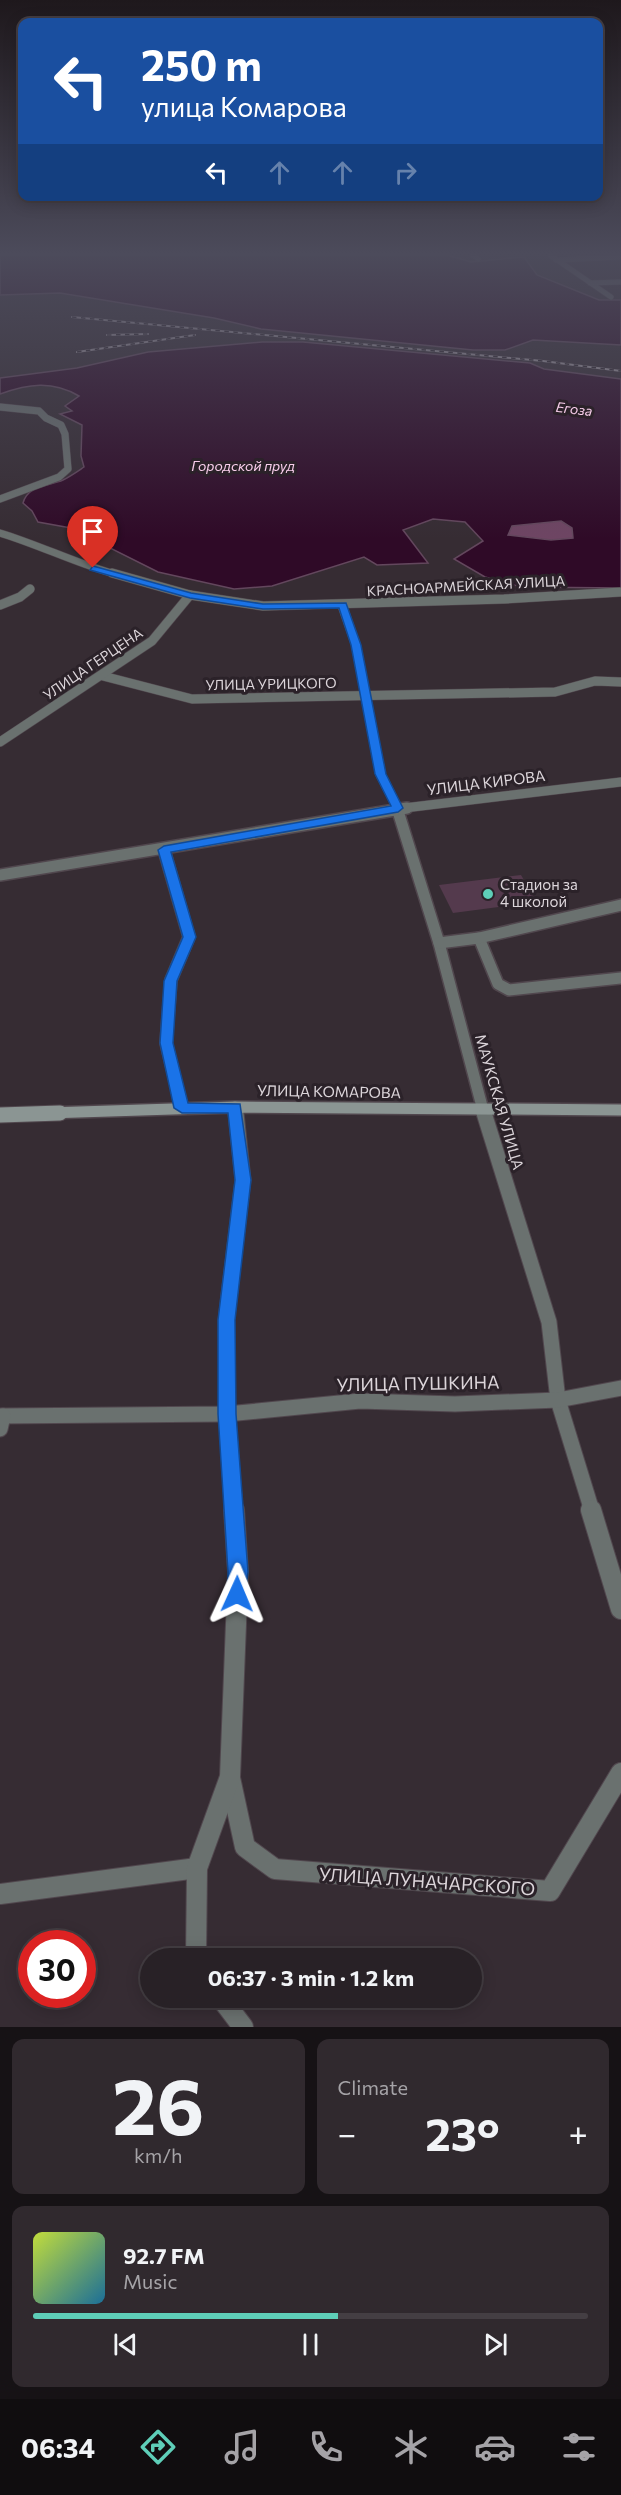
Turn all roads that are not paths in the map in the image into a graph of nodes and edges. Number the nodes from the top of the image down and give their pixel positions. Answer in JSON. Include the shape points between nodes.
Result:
{"nodes":[{"id":1,"x":0,"y":407,"type":"edge"},
{"id":2,"x":0,"y":499,"type":"edge"},
{"id":3,"x":0,"y":533,"type":"edge"},
{"id":4,"x":30,"y":589,"type":"dead end"},
{"id":5,"x":621,"y":592,"type":"edge"},
{"id":6,"x":190,"y":595,"type":"junction"},
{"id":7,"x":0,"y":605,"type":"edge"},
{"id":8,"x":342,"y":605,"type":"junction"},
{"id":9,"x":103,"y":676,"type":"junction"},
{"id":10,"x":621,"y":682,"type":"edge"},
{"id":11,"x":364,"y":696,"type":"junction"},
{"id":12,"x":0,"y":742,"type":"edge"},
{"id":13,"x":621,"y":782,"type":"edge"},
{"id":14,"x":398,"y":808,"type":"junction"},
{"id":15,"x":164,"y":850,"type":"junction"},
{"id":16,"x":0,"y":875,"type":"edge"},
{"id":17,"x":621,"y":905,"type":"edge"},
{"id":18,"x":479,"y":938,"type":"junction"},
{"id":19,"x":439,"y":943,"type":"junction"},
{"id":20,"x":621,"y":978,"type":"edge"},
{"id":21,"x":235,"y":1107,"type":"junction"},
{"id":22,"x":182,"y":1108,"type":"junction"},
{"id":23,"x":483,"y":1110,"type":"junction"},
{"id":24,"x":621,"y":1110,"type":"edge"},
{"id":25,"x":0,"y":1115,"type":"edge"},
{"id":26,"x":621,"y":1388,"type":"edge"},
{"id":27,"x":558,"y":1400,"type":"junction"},
{"id":28,"x":227,"y":1414,"type":"junction"},
{"id":29,"x":1,"y":1420,"type":"edge"},
{"id":30,"x":621,"y":1609,"type":"edge"},
{"id":31,"x":621,"y":1773,"type":"edge"},
{"id":32,"x":230,"y":1777,"type":"junction"},
{"id":33,"x":197,"y":1868,"type":"junction"},
{"id":34,"x":0,"y":1894,"type":"edge"},
{"id":35,"x":196,"y":1948,"type":"edge"},
{"id":36,"x":229,"y":2008,"type":"edge"},
{"id":37,"x":243,"y":2027,"type":"edge"}],
"edges":[{"from":1,"to":2,"type":"street","via":[[39,411],[61,425],[68,469],[60,477]]},
{"from":3,"to":6,"type":"street","name":"КРАСНОАРМЕЙСКАЯ УЛИЦА","via":[[39,544],[93,568]]},
{"from":4,"to":7,"type":"street"},
{"from":5,"to":8,"type":"street","name":"КРАСНОАРМЕЙСКАЯ УЛИЦА"},
{"from":6,"to":8,"type":"street","name":"КРАСНОАРМЕЙСКАЯ УЛИЦА","via":[[263,606]]},
{"from":6,"to":9,"type":"street","name":"УЛИЦА ГЕРЦЕНА","via":[[152,641]]},
{"from":8,"to":11,"type":"street","name":"МАУКСКАЯ УЛИЦА","via":[[356,645]]},
{"from":9,"to":11,"type":"street","name":"УЛИЦА УРИЦКОГО","via":[[192,699]]},
{"from":9,"to":12,"type":"street","name":"УЛИЦА ГЕРЦЕНА"},
{"from":10,"to":11,"type":"street","name":"УЛИЦА УРИЦКОГО","via":[[595,681],[555,692]]},
{"from":11,"to":14,"type":"street","name":"МАУКСКАЯ УЛИЦА","via":[[380,774]]},
{"from":13,"to":14,"type":"street","name":"УЛИЦА КИРОВА"},
{"from":14,"to":15,"type":"street","name":"УЛИЦА КИРОВА"},
{"from":14,"to":19,"type":"street","name":"МАУКСКАЯ УЛИЦА"},
{"from":15,"to":16,"type":"street","name":"УЛИЦА КИРОВА"},
{"from":15,"to":22,"type":"street","via":[[189,937],[171,981],[166,1043]]},
{"from":17,"to":18,"type":"street"},
{"from":18,"to":19,"type":"street"},
{"from":18,"to":20,"type":"street","via":[[498,984],[509,990]]},
{"from":19,"to":23,"type":"street","name":"МАУКСКАЯ УЛИЦА"},
{"from":21,"to":22,"type":"street","name":"УЛИЦА КОМАРОВА"},
{"from":21,"to":23,"type":"street","name":"УЛИЦА КОМАРОВА"},
{"from":21,"to":28,"type":"street","via":[[243,1180],[226,1320]]},
{"from":22,"to":25,"type":"street","name":"УЛИЦА КОМАРОВА"},
{"from":23,"to":24,"type":"street","name":"УЛИЦА КОМАРОВА"},
{"from":23,"to":27,"type":"street","name":"МАУКСКАЯ УЛИЦА","via":[[549,1322]]},
{"from":26,"to":27,"type":"street","name":"УЛИЦА ПУШКИНА"},
{"from":27,"to":28,"type":"street","name":"УЛИЦА ПУШКИНА","via":[[455,1404],[360,1401]]},
{"from":27,"to":30,"type":"street","name":"МАУКСКАЯ УЛИЦА"},
{"from":28,"to":29,"type":"street","name":"УЛИЦА ПУШКИНА"},
{"from":28,"to":32,"type":"street","via":[[238,1572]]},
{"from":31,"to":32,"type":"street","name":"УЛИЦА ЛУНАЧАРСКОГО","via":[[550,1891],[275,1869],[245,1847]]},
{"from":32,"to":33,"type":"street"},
{"from":33,"to":34,"type":"street"},
{"from":33,"to":35,"type":"street"},
{"from":36,"to":37,"type":"street"}]}
